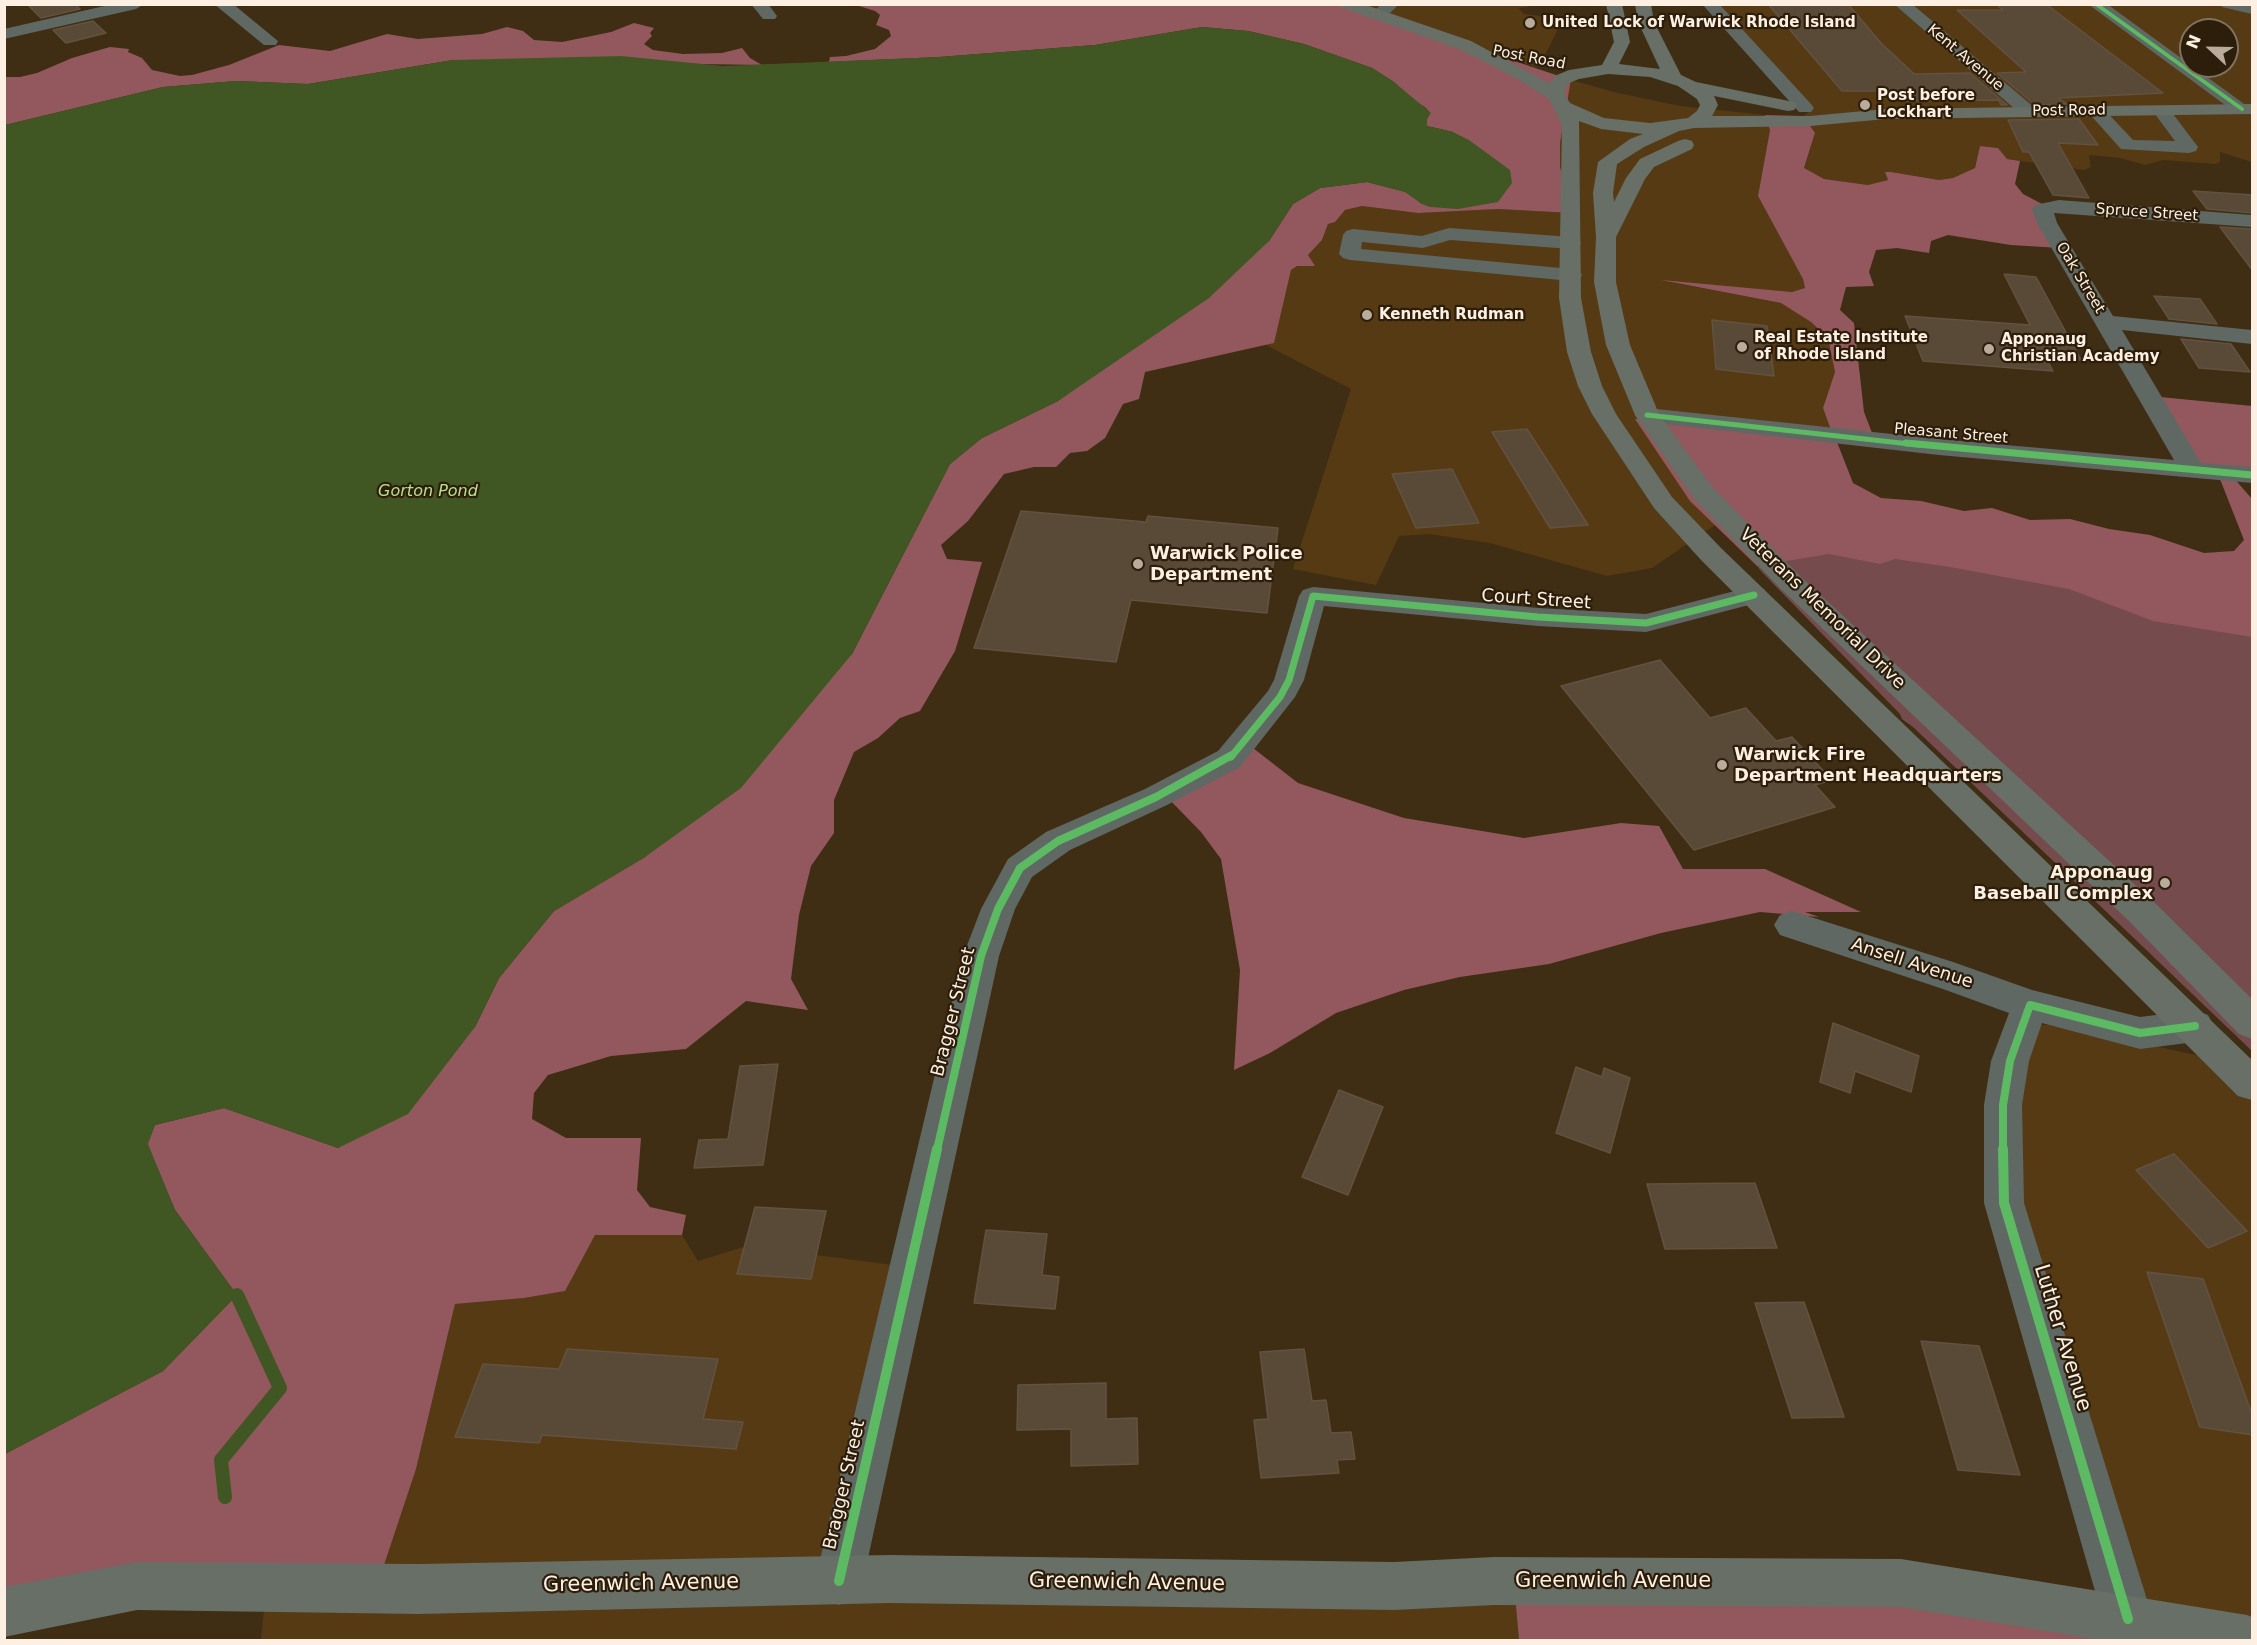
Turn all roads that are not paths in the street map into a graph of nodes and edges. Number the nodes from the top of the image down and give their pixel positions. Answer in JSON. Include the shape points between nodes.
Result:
{"nodes":[{"id":1,"x":136,"y":4,"type":"edge"},
{"id":2,"x":222,"y":4,"type":"edge"},
{"id":3,"x":1346,"y":4,"type":"edge"},
{"id":4,"x":1614,"y":4,"type":"edge"},
{"id":5,"x":1643,"y":4,"type":"edge"},
{"id":6,"x":1710,"y":4,"type":"edge"},
{"id":7,"x":1902,"y":4,"type":"edge"},
{"id":8,"x":2096,"y":4,"type":"edge"},
{"id":9,"x":2228,"y":4,"type":"edge"},
{"id":10,"x":2253,"y":9,"type":"edge"},
{"id":11,"x":1385,"y":10,"type":"edge"},
{"id":12,"x":4,"y":34,"type":"edge"},
{"id":13,"x":270,"y":41,"type":"dead end"},
{"id":14,"x":1466,"y":45,"type":"junction"},
{"id":15,"x":1525,"y":58,"type":"dead end"},
{"id":16,"x":1553,"y":63,"type":"dead end"},
{"id":17,"x":1600,"y":69,"type":"junction"},
{"id":18,"x":1672,"y":77,"type":"junction"},
{"id":19,"x":1694,"y":87,"type":"junction"},
{"id":20,"x":1560,"y":101,"type":"junction"},
{"id":21,"x":2247,"y":109,"type":"edge"},
{"id":22,"x":2095,"y":110,"type":"junction"},
{"id":23,"x":2161,"y":110,"type":"junction"},
{"id":24,"x":2029,"y":112,"type":"junction"},
{"id":25,"x":1807,"y":114,"type":"junction"},
{"id":26,"x":1694,"y":122,"type":"junction"},
{"id":27,"x":1674,"y":127,"type":"junction"},
{"id":28,"x":2042,"y":209,"type":"joint"},
{"id":29,"x":1403,"y":220,"type":"dead end"},
{"id":30,"x":2253,"y":221,"type":"edge"},
{"id":31,"x":1449,"y":234,"type":"junction"},
{"id":32,"x":1353,"y":235,"type":"junction"},
{"id":33,"x":1606,"y":237,"type":"junction"},
{"id":34,"x":1571,"y":243,"type":"junction"},
{"id":35,"x":1447,"y":263,"type":"junction"},
{"id":36,"x":1571,"y":275,"type":"junction"},
{"id":37,"x":2106,"y":322,"type":"junction"},
{"id":38,"x":2253,"y":337,"type":"edge"},
{"id":39,"x":1647,"y":416,"type":"junction"},
{"id":40,"x":2193,"y":471,"type":"junction"},
{"id":41,"x":2253,"y":475,"type":"edge"},
{"id":42,"x":1754,"y":595,"type":"junction"},
{"id":43,"x":1313,"y":596,"type":"joint"},
{"id":44,"x":1792,"y":925,"type":"dead end"},
{"id":45,"x":2030,"y":1005,"type":"junction"},
{"id":46,"x":2253,"y":1023,"type":"edge"},
{"id":47,"x":2195,"y":1026,"type":"junction"},
{"id":48,"x":2253,"y":1084,"type":"edge"},
{"id":49,"x":839,"y":1581,"type":"junction"},
{"id":50,"x":4,"y":1612,"type":"edge"},
{"id":51,"x":2128,"y":1619,"type":"junction"},
{"id":52,"x":2247,"y":1641,"type":"edge"}],
"edges":[{"from":1,"to":12,"type":"street"},
{"from":2,"to":13,"type":"street"},
{"from":3,"to":11,"type":"main road","name":"Post Road"},
{"from":4,"to":17,"type":"main road","via":[[1622,42]]},
{"from":5,"to":18,"type":"main road","via":[[1646,22]]},
{"from":6,"to":25,"type":"street"},
{"from":7,"to":24,"type":"street","name":"Kent Avenue"},
{"from":8,"to":21,"type":"street"},
{"from":9,"to":10,"type":"street"},
{"from":11,"to":14,"type":"main road","name":"Post Road"},
{"from":14,"to":15,"type":"main road","name":"Post Road"},
{"from":14,"to":20,"type":"main road","name":"Post Road","via":[[1522,74]]},
{"from":16,"to":17,"type":"main road","name":"Post Road"},
{"from":17,"to":18,"type":"main road","name":"Post Road"},
{"from":17,"to":20,"type":"main road","name":"Post Road","via":[[1563,79],[1556,87]]},
{"from":18,"to":19,"type":"main road","name":"Post Road"},
{"from":19,"to":25,"type":"main road"},
{"from":19,"to":26,"type":"main road","via":[[1709,105]]},
{"from":20,"to":27,"type":"main road","name":"Post Road","via":[[1579,116],[1625,127]]},
{"from":20,"to":34,"type":"main road","name":"Veterans Memorial Drive","via":[[1571,125]]},
{"from":21,"to":23,"type":"main road","name":"Post Road"},
{"from":22,"to":23,"type":"main road","name":"Post Road"},
{"from":22,"to":23,"type":"street","via":[[2128,145],[2189,147]]},
{"from":22,"to":24,"type":"main road","name":"Post Road"},
{"from":24,"to":25,"type":"main road","name":"Post Road"},
{"from":25,"to":26,"type":"main road"},
{"from":25,"to":33,"type":"main road","via":[[1704,138],[1647,163]]},
{"from":26,"to":27,"type":"main road","name":"Post Road"},
{"from":27,"to":33,"type":"main road","name":"Veterans Memorial Drive","via":[[1637,143],[1608,162],[1603,193]]},
{"from":28,"to":30,"type":"street","name":"Spruce Street","via":[[2058,206]]},
{"from":28,"to":37,"type":"street","name":"Oak Street"},
{"from":29,"to":32,"type":"street","via":[[1364,226]]},
{"from":31,"to":32,"type":"street"},
{"from":31,"to":34,"type":"street"},
{"from":31,"to":35,"type":"street"},
{"from":32,"to":35,"type":"street","via":[[1350,254]]},
{"from":33,"to":39,"type":"main road","name":"Veterans Memorial Drive","via":[[1605,282],[1618,345]]},
{"from":34,"to":36,"type":"main road","name":"Veterans Memorial Drive"},
{"from":35,"to":36,"type":"street"},
{"from":36,"to":42,"type":"main road","name":"Veterans Memorial Drive","via":[[1570,298],[1580,352],[1604,414],[1663,502]]},
{"from":37,"to":38,"type":"street"},
{"from":37,"to":40,"type":"street","name":"Oak Street"},
{"from":39,"to":40,"type":"street","name":"Pleasant Street"},
{"from":39,"to":46,"type":"main road","name":"Veterans Memorial Drive","via":[[1704,494],[1791,583],[2144,914]]},
{"from":40,"to":41,"type":"street","name":"Pleasant Street"},
{"from":42,"to":43,"type":"street","name":"Court Street","via":[[1646,623]]},
{"from":42,"to":47,"type":"main road","name":"Veterans Memorial Drive"},
{"from":43,"to":49,"type":"street","name":"Bragger Street","via":[[1289,680],[1280,697],[1229,759],[1058,841],[1020,868],[998,909],[981,956]]},
{"from":44,"to":45,"type":"street","name":"Ansell Avenue"},
{"from":45,"to":47,"type":"street","name":"Ansell Avenue","via":[[2140,1033]]},
{"from":45,"to":51,"type":"street","name":"Luther Avenue","via":[[2010,1062],[2003,1105],[2004,1203]]},
{"from":47,"to":48,"type":"main road","name":"Veterans Memorial Drive"},
{"from":49,"to":50,"type":"main road","name":"Greenwich Avenue","via":[[419,1589],[137,1586]]},
{"from":49,"to":51,"type":"main road","name":"Greenwich Avenue","via":[[1394,1586],[1494,1581],[1901,1583]]},
{"from":51,"to":52,"type":"main road","name":"Greenwich Avenue"}]}
